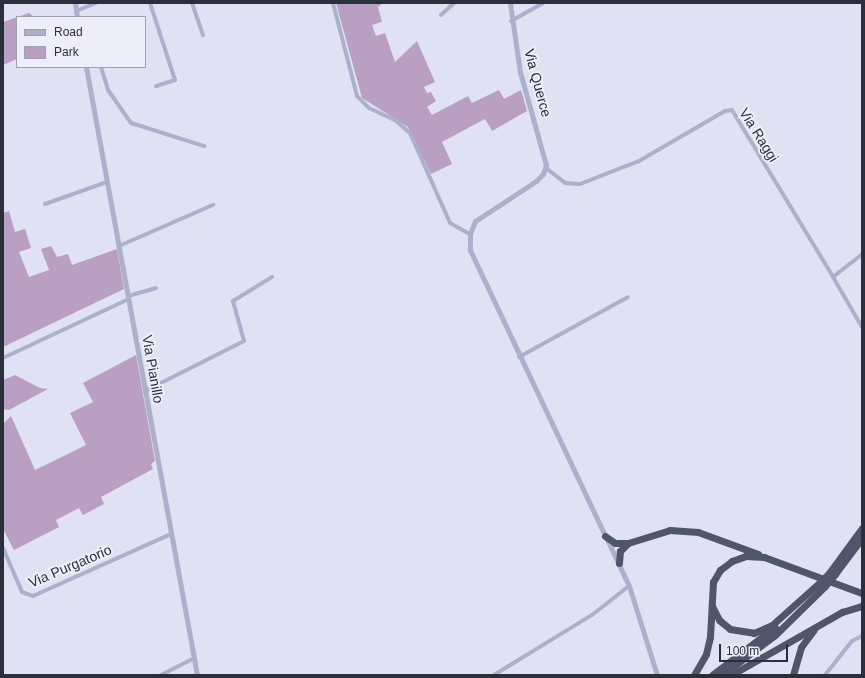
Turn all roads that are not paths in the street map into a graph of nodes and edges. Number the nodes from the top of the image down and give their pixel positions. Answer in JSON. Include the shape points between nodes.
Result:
{"nodes":[{"id":1,"x":75,"y":3,"type":"edge"},
{"id":2,"x":96,"y":3,"type":"edge"},
{"id":3,"x":150,"y":3,"type":"edge"},
{"id":4,"x":192,"y":3,"type":"edge"},
{"id":5,"x":333,"y":3,"type":"edge"},
{"id":6,"x":454,"y":3,"type":"edge"},
{"id":7,"x":510,"y":3,"type":"edge"},
{"id":8,"x":543,"y":3,"type":"edge"},
{"id":9,"x":76,"y":11,"type":"junction"},
{"id":10,"x":77,"y":16,"type":"edge"},
{"id":11,"x":441,"y":16,"type":"dead end"},
{"id":12,"x":511,"y":20,"type":"junction"},
{"id":13,"x":203,"y":34,"type":"dead end"},
{"id":14,"x":86,"y":68,"type":"edge"},
{"id":15,"x":101,"y":68,"type":"edge"},
{"id":16,"x":156,"y":86,"type":"dead end"},
{"id":17,"x":204,"y":146,"type":"dead end"},
{"id":18,"x":546,"y":168,"type":"junction"},
{"id":19,"x":107,"y":182,"type":"junction"},
{"id":20,"x":45,"y":204,"type":"dead end"},
{"id":21,"x":213,"y":205,"type":"dead end"},
{"id":22,"x":470,"y":234,"type":"junction"},
{"id":23,"x":119,"y":246,"type":"junction"},
{"id":24,"x":862,"y":254,"type":"edge"},
{"id":25,"x":272,"y":277,"type":"dead end"},
{"id":26,"x":833,"y":277,"type":"junction"},
{"id":27,"x":156,"y":288,"type":"dead end"},
{"id":28,"x":628,"y":296,"type":"dead end"},
{"id":29,"x":129,"y":298,"type":"junction"},
{"id":30,"x":862,"y":327,"type":"edge"},
{"id":31,"x":519,"y":357,"type":"junction"},
{"id":32,"x":3,"y":358,"type":"edge"},
{"id":33,"x":145,"y":391,"type":"junction"},
{"id":34,"x":862,"y":528,"type":"edge"},
{"id":35,"x":171,"y":534,"type":"junction"},
{"id":36,"x":604,"y":534,"type":"junction"},
{"id":37,"x":862,"y":538,"type":"edge"},
{"id":38,"x":628,"y":543,"type":"junction"},
{"id":39,"x":3,"y":548,"type":"edge"},
{"id":40,"x":5,"y":557,"type":"edge"},
{"id":41,"x":764,"y":557,"type":"junction"},
{"id":42,"x":619,"y":563,"type":"junction"},
{"id":43,"x":832,"y":573,"type":"junction"},
{"id":44,"x":822,"y":585,"type":"junction"},
{"id":45,"x":629,"y":586,"type":"junction"},
{"id":46,"x":862,"y":593,"type":"edge"},
{"id":47,"x":710,"y":597,"type":"junction"},
{"id":48,"x":862,"y":606,"type":"edge"},
{"id":49,"x":823,"y":623,"type":"junction"},
{"id":50,"x":862,"y":636,"type":"edge"},
{"id":51,"x":194,"y":658,"type":"junction"},
{"id":52,"x":161,"y":675,"type":"edge"},
{"id":53,"x":197,"y":675,"type":"edge"},
{"id":54,"x":494,"y":675,"type":"edge"},
{"id":55,"x":657,"y":675,"type":"edge"},
{"id":56,"x":694,"y":675,"type":"edge"},
{"id":57,"x":712,"y":675,"type":"edge"},
{"id":58,"x":722,"y":675,"type":"edge"},
{"id":59,"x":731,"y":675,"type":"edge"},
{"id":60,"x":793,"y":675,"type":"edge"},
{"id":61,"x":825,"y":675,"type":"edge"}],
"edges":[{"from":1,"to":9,"type":"street"},
{"from":2,"to":9,"type":"street"},
{"from":3,"to":16,"type":"street","via":[[175,80]]},
{"from":4,"to":13,"type":"street"},
{"from":5,"to":22,"type":"street","via":[[358,96],[369,108],[395,120],[410,133],[450,223]]},
{"from":6,"to":11,"type":"street"},
{"from":7,"to":12,"type":"street","name":"Via Querce"},
{"from":8,"to":12,"type":"street"},
{"from":9,"to":10,"type":"street"},
{"from":12,"to":18,"type":"street","name":"Via Querce","via":[[520,72],[546,154]]},
{"from":14,"to":19,"type":"street","name":"Via Pianillo"},
{"from":15,"to":17,"type":"street","via":[[108,90],[130,123]]},
{"from":18,"to":22,"type":"street","via":[[536,181],[483,214]]},
{"from":18,"to":26,"type":"street","name":"Via Raggi","via":[[565,183],[580,184],[634,164],[725,110],[732,110]]},
{"from":19,"to":20,"type":"street"},
{"from":19,"to":23,"type":"street","name":"Via Pianillo"},
{"from":21,"to":23,"type":"street"},
{"from":22,"to":31,"type":"street","via":[[470,250],[474,264]]},
{"from":23,"to":29,"type":"street","name":"Via Pianillo"},
{"from":24,"to":26,"type":"street"},
{"from":25,"to":33,"type":"street","via":[[233,301],[244,341]]},
{"from":26,"to":30,"type":"street"},
{"from":27,"to":29,"type":"street"},
{"from":28,"to":31,"type":"street"},
{"from":29,"to":32,"type":"street"},
{"from":29,"to":33,"type":"street","name":"Via Pianillo"},
{"from":31,"to":36,"type":"street"},
{"from":33,"to":35,"type":"street","name":"Via Pianillo"},
{"from":34,"to":43,"type":"highway"},
{"from":35,"to":40,"type":"street","name":"Via Purgatorio","via":[[32,596],[22,592]]},
{"from":35,"to":51,"type":"street","name":"Via Pianillo"},
{"from":36,"to":38,"type":"highway","via":[[615,543]]},
{"from":36,"to":42,"type":"street"},
{"from":37,"to":43,"type":"highway"},
{"from":38,"to":41,"type":"highway","via":[[660,531],[688,530]]},
{"from":38,"to":42,"type":"highway","via":[[620,552]]},
{"from":39,"to":40,"type":"street","name":"Via Purgatorio"},
{"from":41,"to":46,"type":"highway"},
{"from":41,"to":47,"type":"highway","via":[[746,556],[726,565],[713,582]]},
{"from":42,"to":45,"type":"street"},
{"from":43,"to":44,"type":"highway","bridge":true},
{"from":44,"to":47,"type":"highway","via":[[772,625],[749,634],[736,632],[724,625],[715,614]]},
{"from":44,"to":57,"type":"highway","via":[[771,630]]},
{"from":44,"to":58,"type":"highway","via":[[775,635]]},
{"from":45,"to":54,"type":"street","via":[[592,615]]},
{"from":45,"to":55,"type":"street"},
{"from":47,"to":56,"type":"highway","via":[[710,637],[706,654]]},
{"from":48,"to":49,"type":"highway","via":[[848,609]]},
{"from":49,"to":59,"type":"highway"},
{"from":49,"to":60,"type":"highway","via":[[805,639]]},
{"from":50,"to":61,"type":"street","via":[[852,641]]},
{"from":51,"to":52,"type":"street"},
{"from":51,"to":53,"type":"street","name":"Via Pianillo"}]}
